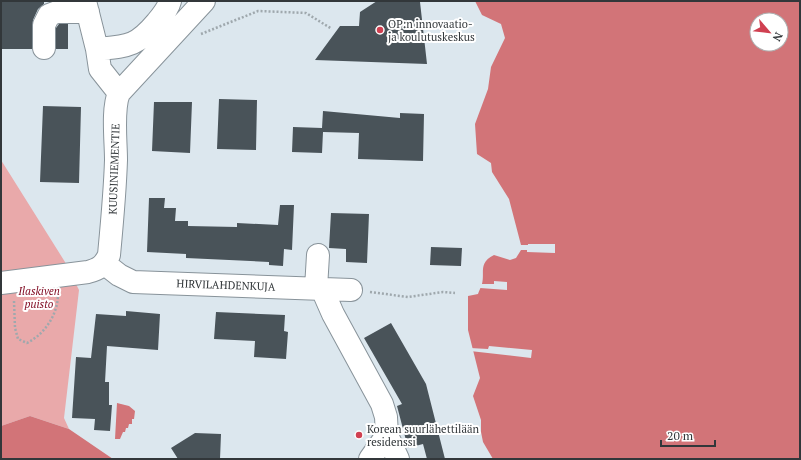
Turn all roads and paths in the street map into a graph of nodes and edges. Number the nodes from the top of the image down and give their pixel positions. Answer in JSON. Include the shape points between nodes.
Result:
{"nodes":[{"id":1,"x":170,"y":1,"type":"edge"},
{"id":2,"x":204,"y":1,"type":"edge"},
{"id":3,"x":86,"y":7,"type":"edge"},
{"id":4,"x":332,"y":29,"type":"dead end"},
{"id":5,"x":197,"y":31,"type":"dead end"},
{"id":6,"x":44,"y":48,"type":"dead end"},
{"id":7,"x":97,"y":49,"type":"junction"},
{"id":8,"x":119,"y":93,"type":"junction"},
{"id":9,"x":318,"y":255,"type":"dead end"},
{"id":10,"x":105,"y":264,"type":"junction"},
{"id":11,"x":58,"y":288,"type":"dead end"},
{"id":12,"x":7,"y":289,"type":"edge"},
{"id":13,"x":319,"y":289,"type":"junction"},
{"id":14,"x":351,"y":290,"type":"joint"},
{"id":15,"x":455,"y":293,"type":"dead end"},
{"id":16,"x":387,"y":435,"type":"junction"},
{"id":17,"x":370,"y":459,"type":"edge"},
{"id":18,"x":398,"y":459,"type":"edge"}],
"edges":[{"from":1,"to":7,"type":"street","via":[[159,20],[138,42],[127,46]]},
{"from":2,"to":8,"type":"street"},
{"from":3,"to":6,"type":"street","via":[[49,15],[44,25]]},
{"from":3,"to":7,"type":"street"},
{"from":4,"to":5,"type":"path","via":[[306,13],[258,11],[201,34]]},
{"from":7,"to":8,"type":"street","via":[[100,69]]},
{"from":8,"to":10,"type":"street","name":"KUUSINIEMENTIE","via":[[115,103],[122,126],[109,255]]},
{"from":9,"to":13,"type":"street"},
{"from":10,"to":12,"type":"street","via":[[98,270]]},
{"from":10,"to":13,"type":"street","name":"HIRVILAHDENKUJA","via":[[134,282]]},
{"from":11,"to":12,"type":"path","via":[[58,302],[48,326],[27,342],[18,339]]},
{"from":13,"to":14,"type":"street","name":"HIRVILAHDENKUJA"},
{"from":13,"to":16,"type":"street","via":[[382,404],[386,416]]},
{"from":14,"to":15,"type":"path","via":[[408,297],[443,292]]},
{"from":16,"to":17,"type":"street"},
{"from":16,"to":18,"type":"street"}]}
